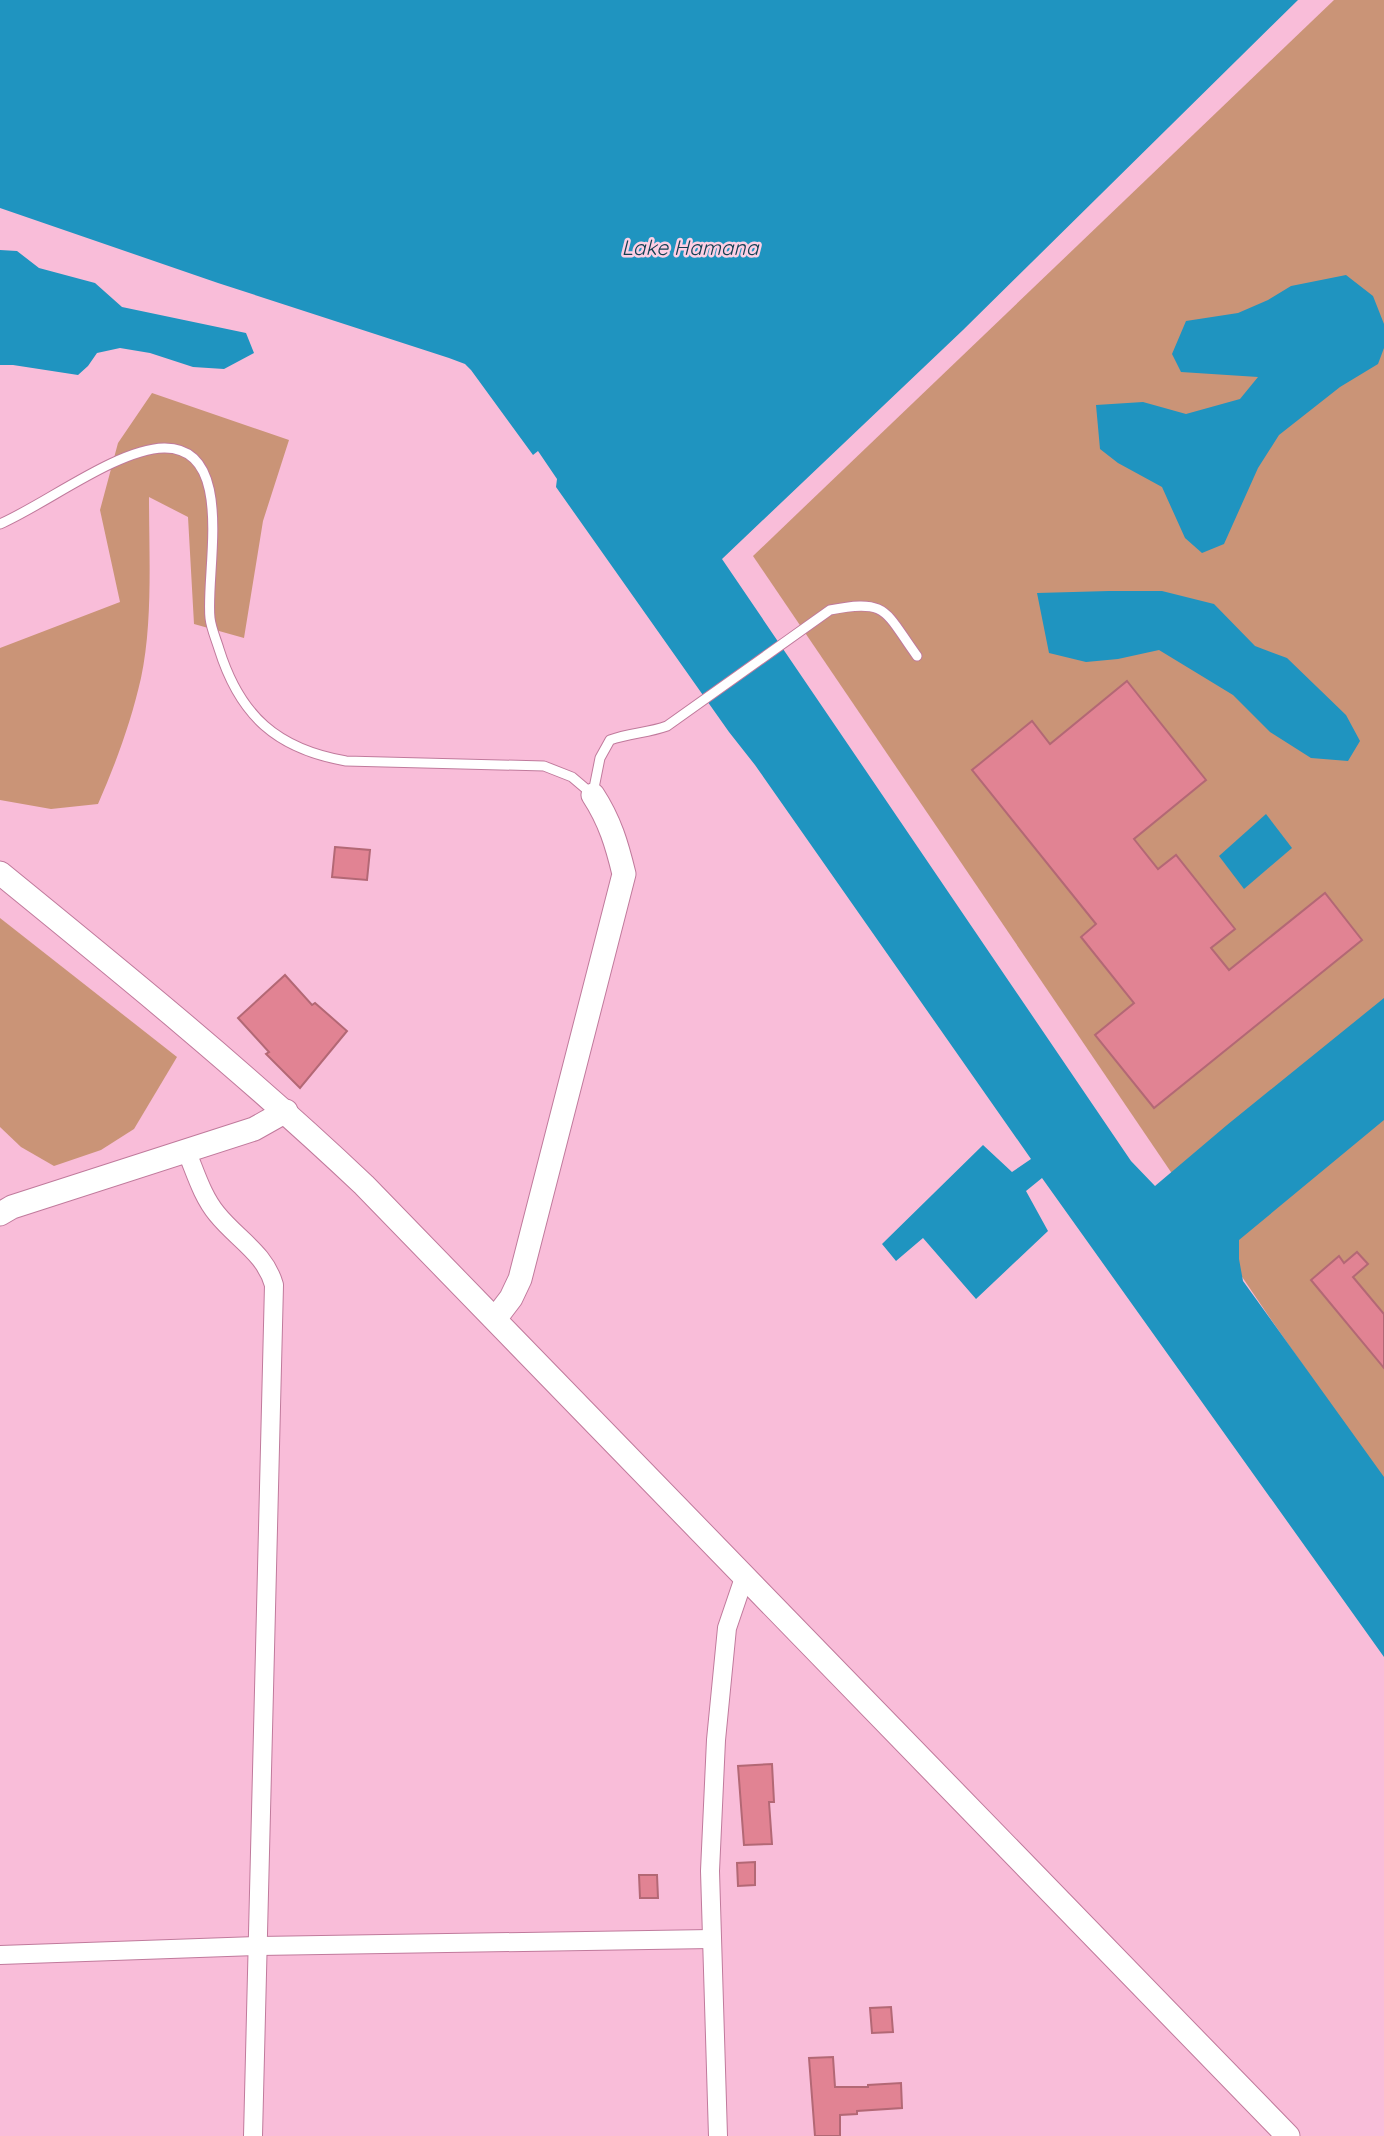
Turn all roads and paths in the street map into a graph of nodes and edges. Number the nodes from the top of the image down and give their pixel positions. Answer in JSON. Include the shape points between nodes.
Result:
{"nodes":[{"id":1,"x":0,"y":524,"type":"edge"},
{"id":2,"x":917,"y":656,"type":"dead end"},
{"id":3,"x":593,"y":795,"type":"junction"},
{"id":4,"x":0,"y":873,"type":"edge"},
{"id":5,"x":286,"y":1111,"type":"junction"},
{"id":6,"x":186,"y":1150,"type":"junction"},
{"id":7,"x":0,"y":1214,"type":"edge"},
{"id":8,"x":495,"y":1319,"type":"junction"},
{"id":9,"x":745,"y":1575,"type":"junction"},
{"id":10,"x":711,"y":1939,"type":"junction"},
{"id":11,"x":259,"y":1946,"type":"junction"},
{"id":12,"x":0,"y":1955,"type":"edge"},
{"id":13,"x":253,"y":2136,"type":"edge"},
{"id":14,"x":718,"y":2136,"type":"edge"},
{"id":15,"x":1288,"y":2136,"type":"edge"}],
"edges":[{"from":1,"to":3,"type":"lane","via":[[127,457],[165,448],[186,452],[194,456],[210,486],[210,619],[234,688],[258,720],[296,748],[322,757],[544,766],[572,777]]},
{"from":2,"to":3,"type":"lane","via":[[883,610],[869,605],[830,610],[667,726],[610,740],[600,758]]},
{"from":3,"to":8,"type":"street","via":[[615,836],[624,874],[520,1279]]},
{"from":4,"to":5,"type":"street"},
{"from":5,"to":6,"type":"street","via":[[254,1129]]},
{"from":5,"to":8,"type":"street"},
{"from":6,"to":7,"type":"street"},
{"from":6,"to":11,"type":"street","via":[[216,1213],[262,1259],[274,1285]]},
{"from":8,"to":9,"type":"street"},
{"from":9,"to":10,"type":"street","via":[[727,1628],[716,1740],[709,1871]]},
{"from":9,"to":15,"type":"street"},
{"from":10,"to":11,"type":"street"},
{"from":10,"to":14,"type":"street"},
{"from":11,"to":12,"type":"street"},
{"from":11,"to":13,"type":"street"}]}
